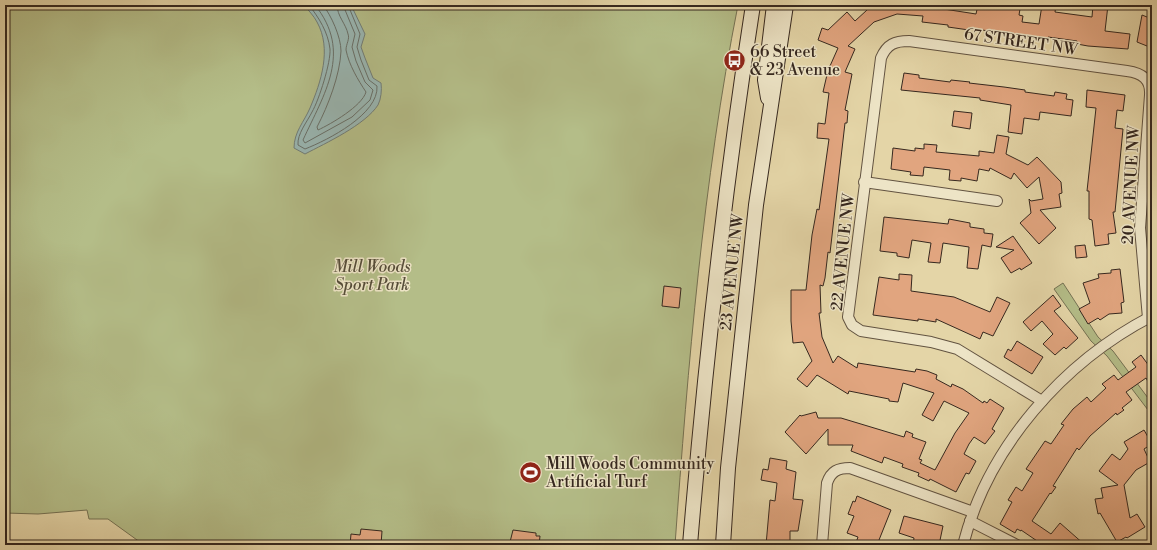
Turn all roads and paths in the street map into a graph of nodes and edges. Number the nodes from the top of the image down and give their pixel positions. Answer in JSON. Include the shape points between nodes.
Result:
{"nodes":[{"id":1,"x":753,"y":5,"type":"edge"},
{"id":2,"x":774,"y":5,"type":"edge"},
{"id":3,"x":786,"y":5,"type":"edge"},
{"id":4,"x":793,"y":5,"type":"edge"},
{"id":5,"x":782,"y":34,"type":"junction"},
{"id":6,"x":891,"y":44,"type":"joint"},
{"id":7,"x":1146,"y":78,"type":"joint"},
{"id":8,"x":770,"y":114,"type":"junction"},
{"id":9,"x":864,"y":182,"type":"junction"},
{"id":10,"x":997,"y":202,"type":"dead end"},
{"id":11,"x":1150,"y":317,"type":"edge"},
{"id":12,"x":1042,"y":401,"type":"junction"},
{"id":13,"x":972,"y":517,"type":"junction"},
{"id":14,"x":690,"y":545,"type":"edge"},
{"id":15,"x":723,"y":545,"type":"edge"},
{"id":16,"x":822,"y":545,"type":"edge"},
{"id":17,"x":963,"y":545,"type":"edge"},
{"id":18,"x":1017,"y":545,"type":"edge"}],
"edges":[{"from":1,"to":14,"type":"main road","name":"23 AVENUE NW","via":[[720,235]]},
{"from":2,"to":8,"type":"main road","via":[[765,80]]},
{"from":3,"to":5,"type":"main road","name":"23 AVENUE NW"},
{"from":4,"to":5,"type":"main road"},
{"from":5,"to":8,"type":"main road","name":"23 AVENUE NW"},
{"from":6,"to":7,"type":"street","name":"67 STREET NW","via":[[901,41],[917,42],[1133,71]]},
{"from":6,"to":9,"type":"street","name":"22 AVENUE NW","via":[[881,58]]},
{"from":7,"to":11,"type":"street","name":"20 AVENUE NW","via":[[1151,88],[1140,228]]},
{"from":8,"to":15,"type":"main road","name":"23 AVENUE NW","via":[[744,304]]},
{"from":9,"to":10,"type":"street","name":"22 AVENUE NW"},
{"from":9,"to":12,"type":"street","name":"22 AVENUE NW","via":[[848,310],[852,325],[867,333],[931,342],[957,349]]},
{"from":11,"to":12,"type":"street","via":[[1102,346]]},
{"from":12,"to":13,"type":"street","via":[[996,464]]},
{"from":13,"to":16,"type":"street","via":[[850,468],[842,468],[834,471],[827,483]]},
{"from":13,"to":17,"type":"street"},
{"from":13,"to":18,"type":"street"}]}
